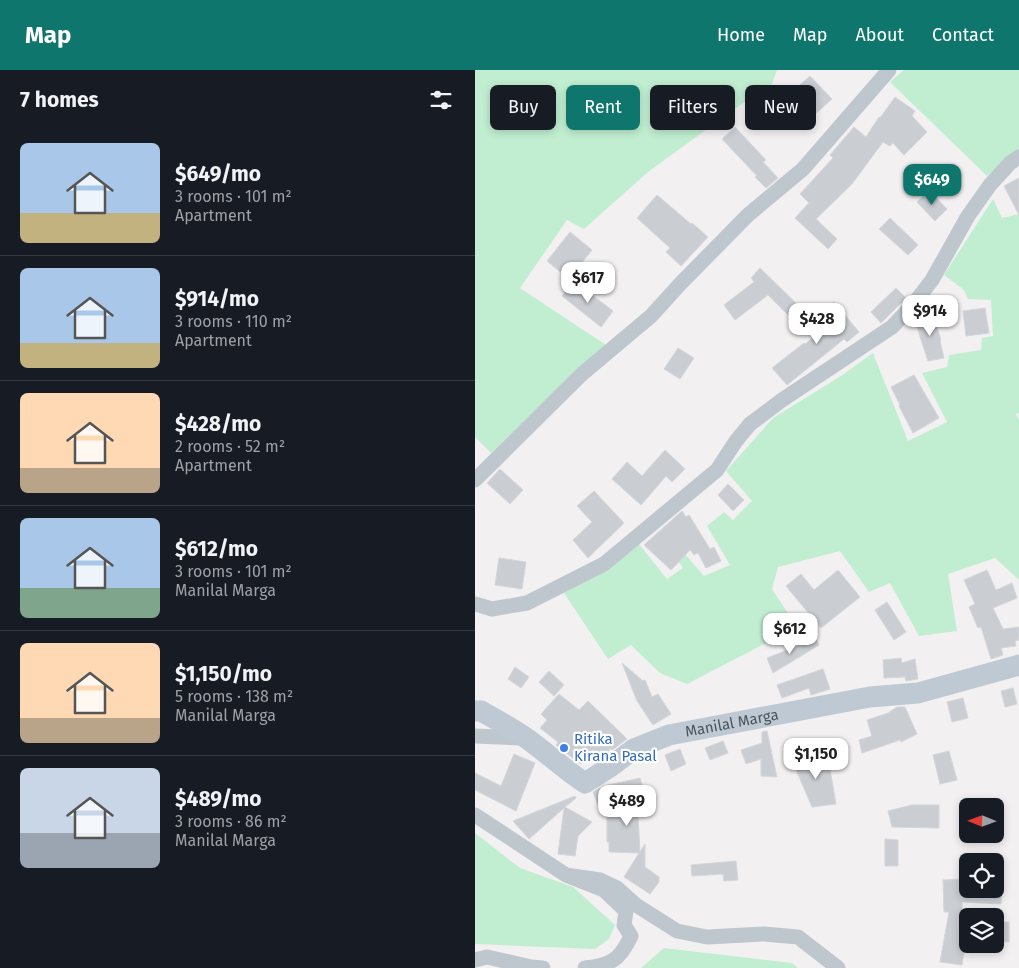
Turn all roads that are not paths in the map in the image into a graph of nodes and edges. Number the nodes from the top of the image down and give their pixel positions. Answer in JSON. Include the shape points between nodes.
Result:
{"nodes":[{"id":1,"x":889,"y":70,"type":"edge"},
{"id":2,"x":1019,"y":157,"type":"edge"},
{"id":3,"x":475,"y":480,"type":"edge"},
{"id":4,"x":475,"y":604,"type":"edge"},
{"id":5,"x":1019,"y":664,"type":"edge"},
{"id":6,"x":475,"y":711,"type":"edge"},
{"id":7,"x":475,"y":736,"type":"edge"},
{"id":8,"x":526,"y":738,"type":"junction"},
{"id":9,"x":475,"y":815,"type":"edge"},
{"id":10,"x":566,"y":875,"type":"junction"},
{"id":11,"x":475,"y":960,"type":"edge"},
{"id":12,"x":543,"y":968,"type":"edge"},
{"id":13,"x":585,"y":968,"type":"edge"},
{"id":14,"x":838,"y":968,"type":"edge"}],
"edges":[{"from":1,"to":3,"type":"street","via":[[803,169],[748,215],[651,316],[582,374]]},
{"from":2,"to":4,"type":"street","via":[[990,185],[968,216],[932,280],[891,327],[750,424],[717,470],[604,564],[527,603],[492,609]]},
{"from":5,"to":8,"type":"street","name":"Manilal Marga","via":[[918,693],[870,697],[669,735],[633,749],[585,783]]},
{"from":6,"to":8,"type":"street","name":"Manilal Marga","via":[[481,711]]},
{"from":7,"to":8,"type":"street"},
{"from":9,"to":10,"type":"street"},
{"from":10,"to":13,"type":"street","via":[[604,890],[626,911],[624,925],[631,936],[623,953],[603,966]]},
{"from":10,"to":14,"type":"street","via":[[599,880],[617,888],[636,905],[677,931],[707,937],[764,934],[798,937]]},
{"from":11,"to":12,"type":"street","via":[[487,957]]}]}
